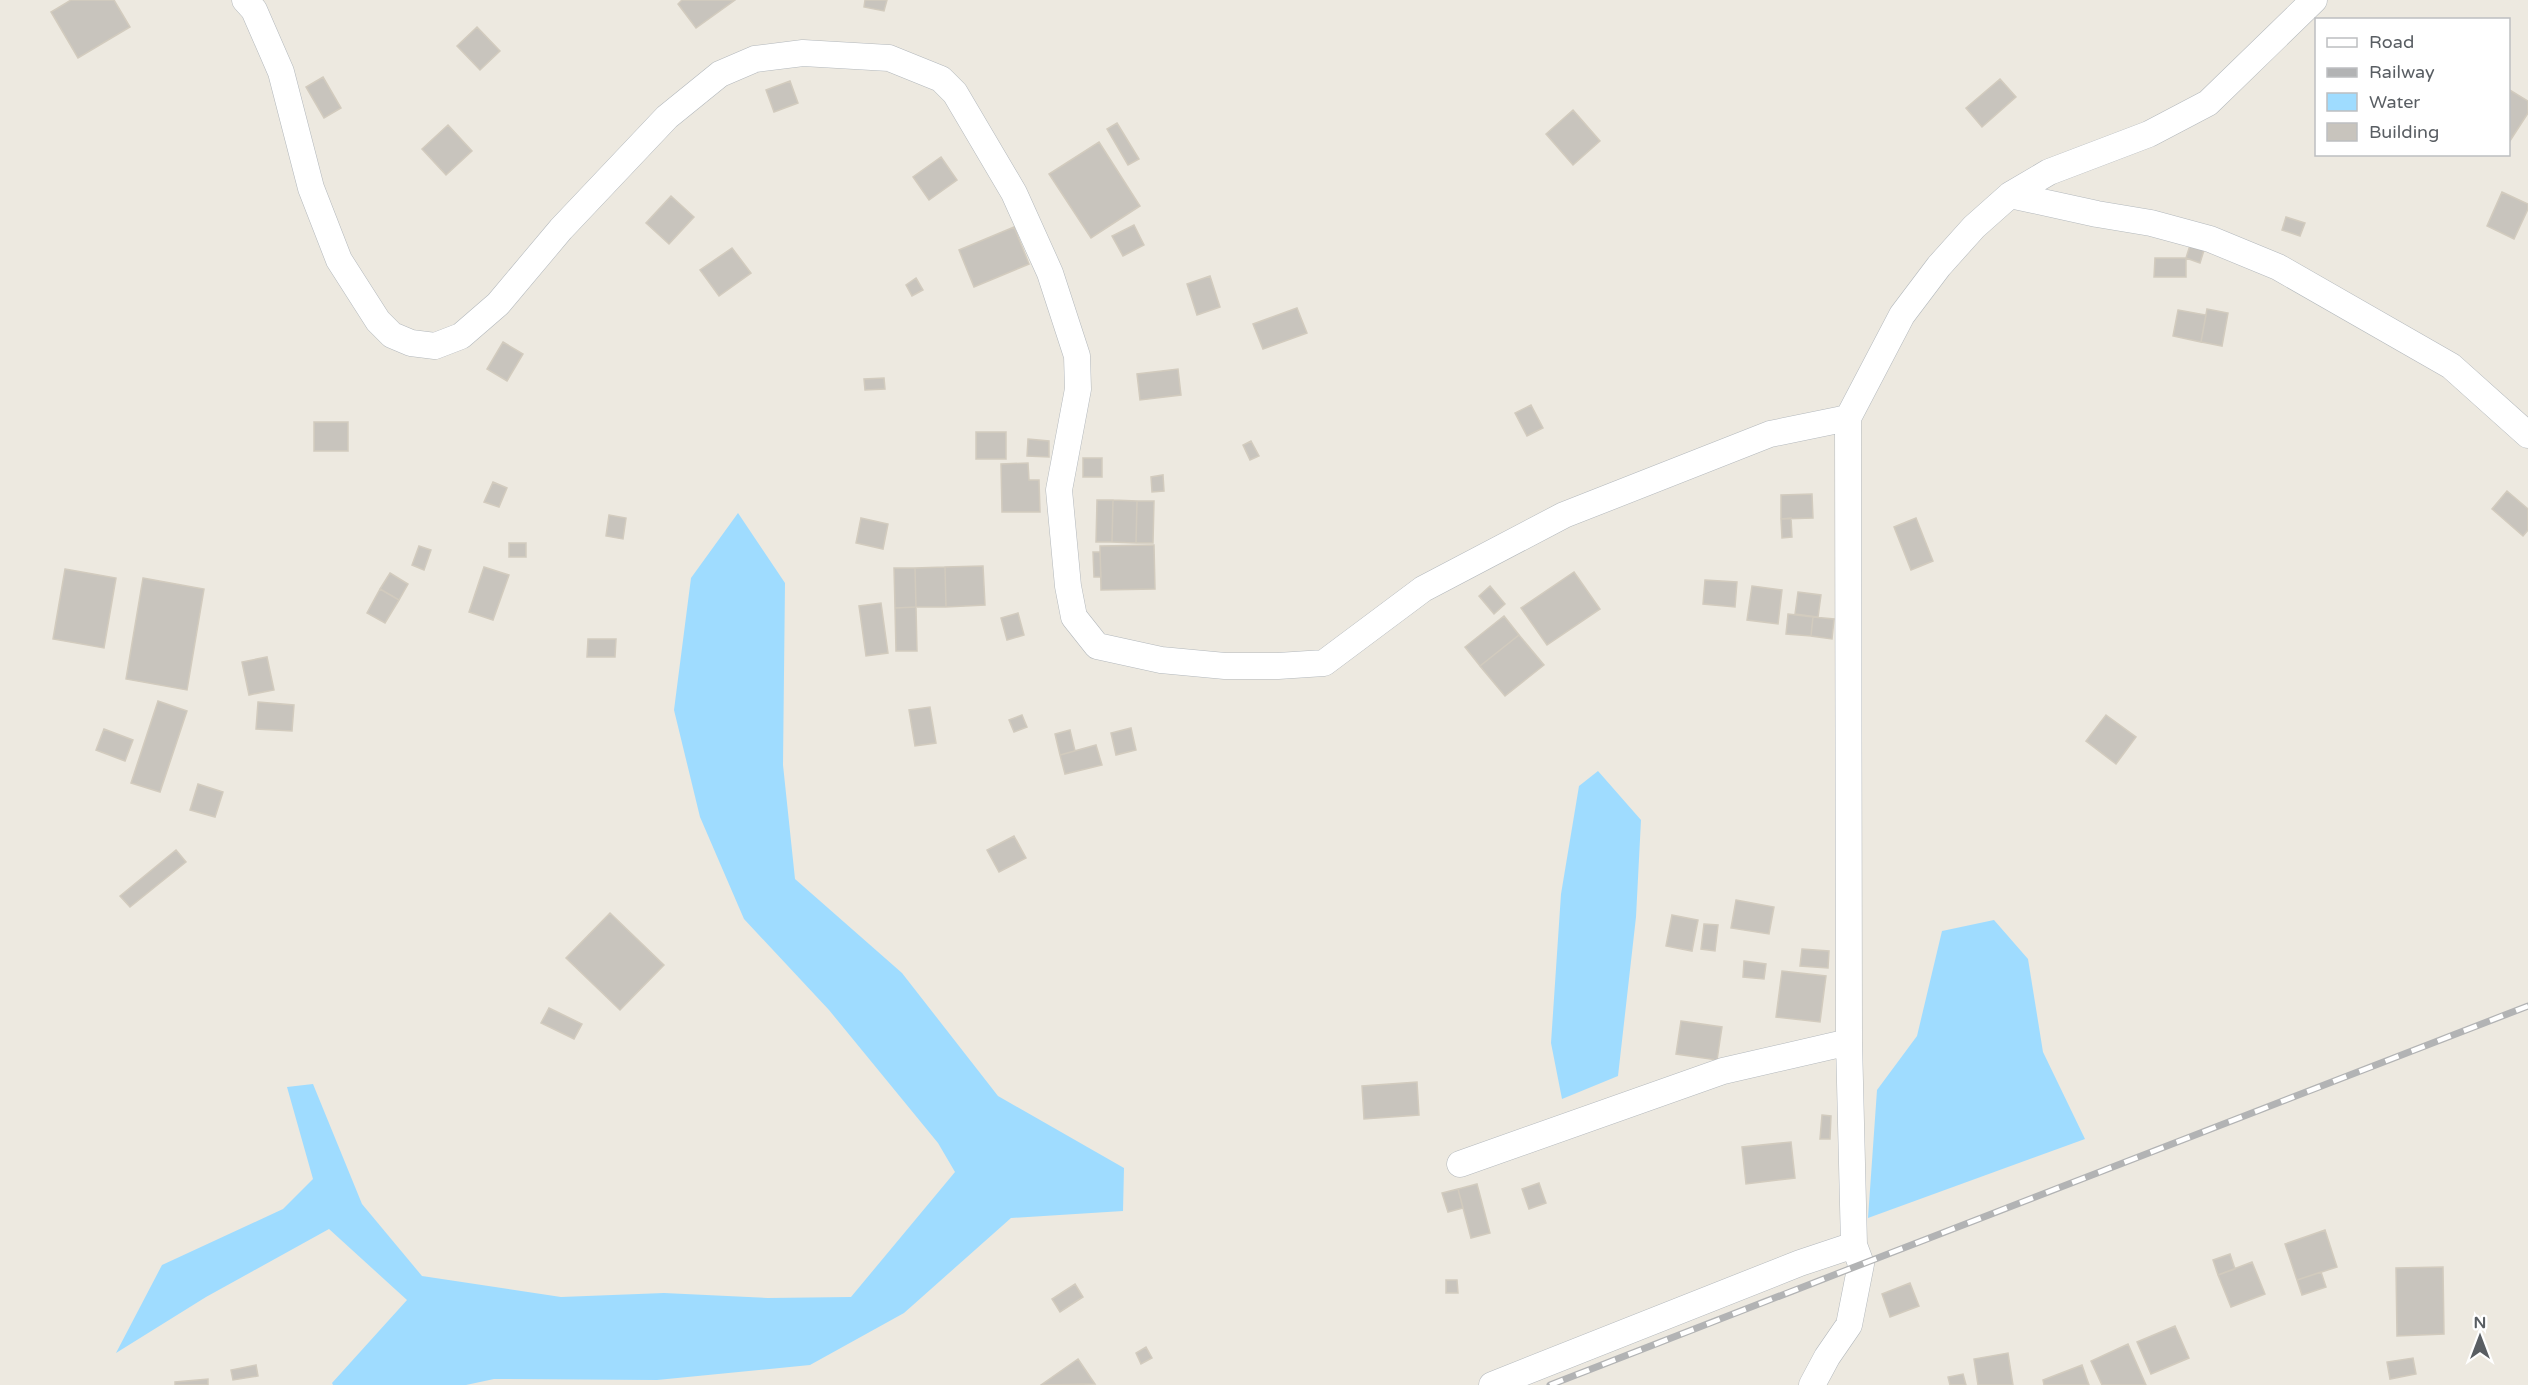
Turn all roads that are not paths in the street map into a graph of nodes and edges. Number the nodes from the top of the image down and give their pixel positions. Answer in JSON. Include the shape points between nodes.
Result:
{"nodes":[{"id":1,"x":245,"y":0,"type":"edge"},
{"id":2,"x":2314,"y":0,"type":"edge"},
{"id":3,"x":2010,"y":195,"type":"junction"},
{"id":4,"x":1848,"y":418,"type":"junction"},
{"id":5,"x":2528,"y":435,"type":"edge"},
{"id":6,"x":1849,"y":1042,"type":"junction"},
{"id":7,"x":1460,"y":1164,"type":"dead end"},
{"id":8,"x":1854,"y":1245,"type":"junction"},
{"id":9,"x":1492,"y":1385,"type":"edge"},
{"id":10,"x":1812,"y":1385,"type":"edge"}],
"edges":[{"from":1,"to":4,"type":"street","via":[[255,10],[281,72],[311,188],[339,260],[392,336],[435,346],[462,336],[498,304],[561,229],[667,117],[720,74],[755,59],[803,52],[889,58],[941,79],[955,93],[1014,194],[1050,273],[1077,356],[1078,389],[1059,489],[1074,617],[1097,646],[1161,660],[1225,666],[1324,663],[1424,589],[1564,514],[1770,434]]},
{"from":2,"to":3,"type":"street","via":[[2208,103],[2149,134],[2049,172]]},
{"from":3,"to":4,"type":"street","via":[[1974,227],[1902,315]]},
{"from":3,"to":5,"type":"street","via":[[2151,223],[2210,239],[2278,267],[2451,366]]},
{"from":4,"to":6,"type":"street"},
{"from":6,"to":7,"type":"street","via":[[1723,1071]]},
{"from":6,"to":8,"type":"street"},
{"from":8,"to":9,"type":"street"},
{"from":8,"to":10,"type":"street","via":[[1862,1264],[1850,1325]]}]}
